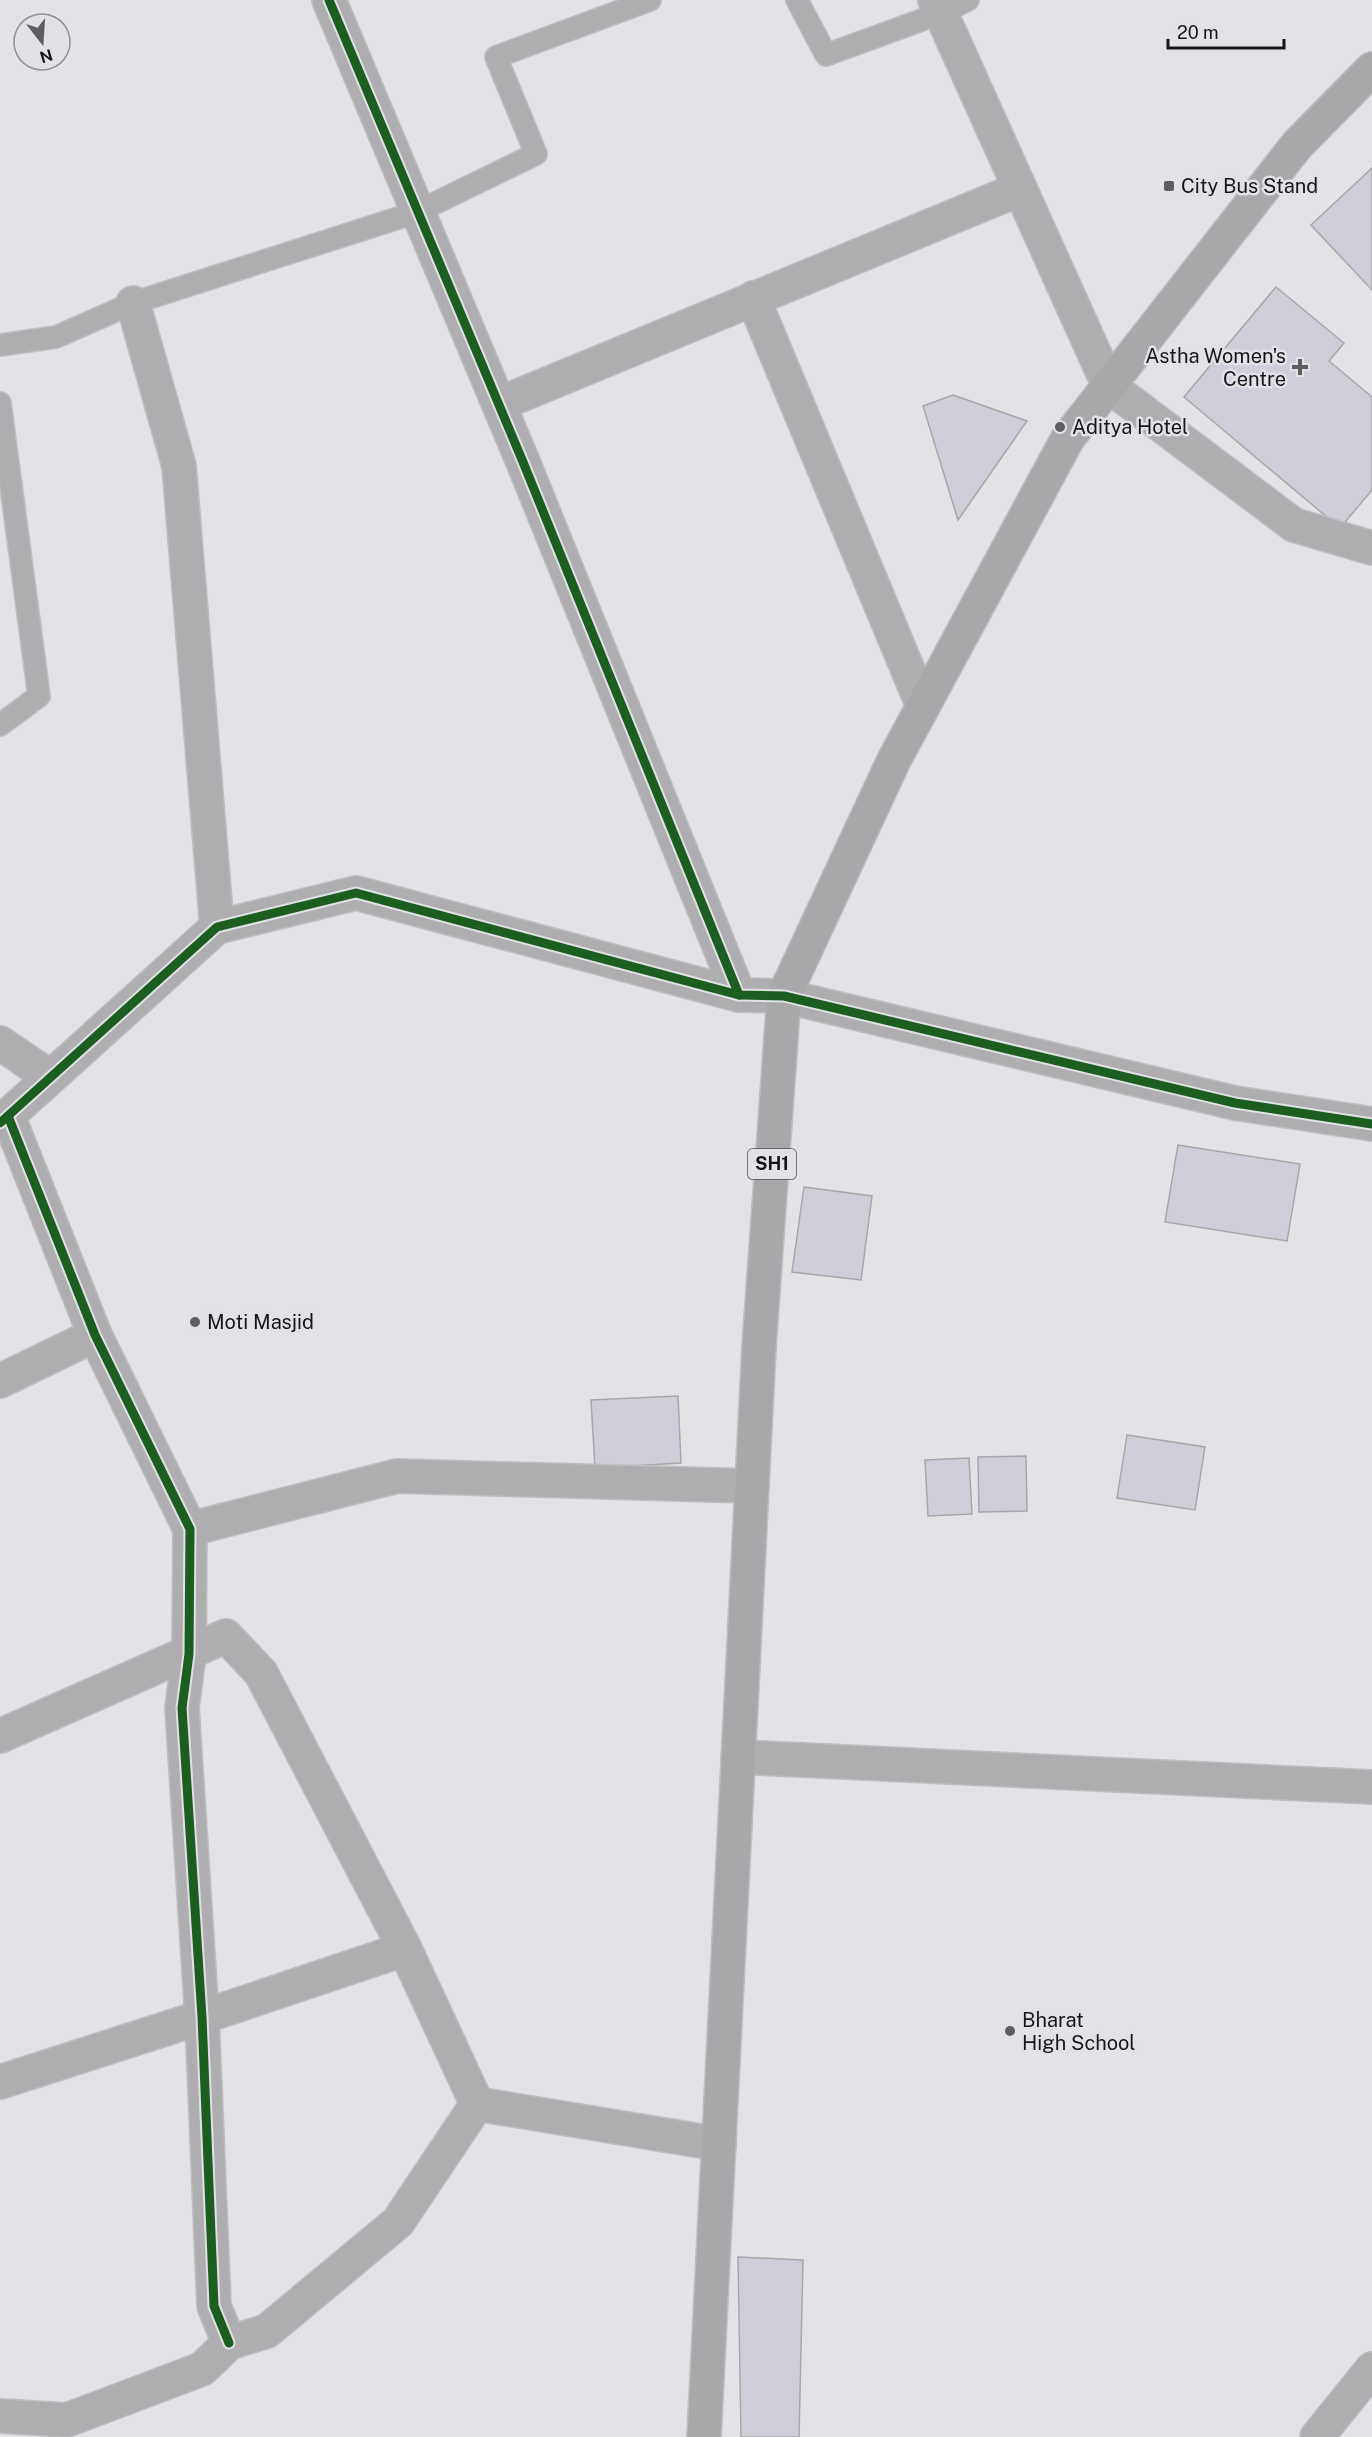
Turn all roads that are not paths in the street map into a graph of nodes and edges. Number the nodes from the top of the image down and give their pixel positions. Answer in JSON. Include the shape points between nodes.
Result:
{"nodes":[{"id":1,"x":650,"y":0,"type":"edge"},
{"id":2,"x":797,"y":0,"type":"edge"},
{"id":3,"x":332,"y":1,"type":"edge"},
{"id":4,"x":948,"y":4,"type":"edge"},
{"id":5,"x":1372,"y":69,"type":"edge"},
{"id":6,"x":1020,"y":189,"type":"junction"},
{"id":7,"x":417,"y":212,"type":"junction"},
{"id":8,"x":753,"y":298,"type":"junction"},
{"id":9,"x":133,"y":303,"type":"junction"},
{"id":10,"x":0,"y":345,"type":"edge"},
{"id":11,"x":1109,"y":386,"type":"junction"},
{"id":12,"x":0,"y":403,"type":"edge"},
{"id":13,"x":499,"y":404,"type":"junction"},
{"id":14,"x":1372,"y":548,"type":"edge"},
{"id":15,"x":923,"y":706,"type":"junction"},
{"id":16,"x":0,"y":725,"type":"edge"},
{"id":17,"x":217,"y":927,"type":"junction"},
{"id":18,"x":740,"y":995,"type":"junction"},
{"id":19,"x":783,"y":996,"type":"junction"},
{"id":20,"x":0,"y":1043,"type":"edge"},
{"id":21,"x":50,"y":1077,"type":"junction"},
{"id":22,"x":4,"y":1120,"type":"edge"},
{"id":23,"x":1372,"y":1124,"type":"edge"},
{"id":24,"x":95,"y":1335,"type":"junction"},
{"id":25,"x":0,"y":1382,"type":"edge"},
{"id":26,"x":752,"y":1486,"type":"junction"},
{"id":27,"x":190,"y":1528,"type":"junction"},
{"id":28,"x":189,"y":1654,"type":"junction"},
{"id":29,"x":0,"y":1736,"type":"edge"},
{"id":30,"x":738,"y":1757,"type":"junction"},
{"id":31,"x":1372,"y":1787,"type":"edge"},
{"id":32,"x":405,"y":1949,"type":"junction"},
{"id":33,"x":202,"y":2018,"type":"junction"},
{"id":34,"x":0,"y":2082,"type":"edge"},
{"id":35,"x":477,"y":2104,"type":"junction"},
{"id":36,"x":718,"y":2144,"type":"junction"},
{"id":37,"x":229,"y":2343,"type":"junction"},
{"id":38,"x":1372,"y":2369,"type":"edge"},
{"id":39,"x":0,"y":2416,"type":"edge"},
{"id":40,"x":1319,"y":2436,"type":"edge"},
{"id":41,"x":704,"y":2437,"type":"edge"}],
"edges":[{"from":1,"to":7,"type":"lane","via":[[496,57],[536,154]]},
{"from":2,"to":4,"type":"lane","via":[[826,55]]},
{"from":3,"to":7,"type":"street"},
{"from":4,"to":6,"type":"street"},
{"from":5,"to":11,"type":"main road","number":"SH1","via":[[1297,145]]},
{"from":6,"to":8,"type":"street"},
{"from":6,"to":11,"type":"street"},
{"from":7,"to":9,"type":"lane"},
{"from":7,"to":13,"type":"street"},
{"from":8,"to":13,"type":"street"},
{"from":8,"to":15,"type":"street"},
{"from":9,"to":10,"type":"lane","via":[[56,338]]},
{"from":9,"to":17,"type":"street","via":[[179,466]]},
{"from":11,"to":14,"type":"street","via":[[1294,525]]},
{"from":11,"to":15,"type":"main road","number":"SH1","via":[[1068,438]]},
{"from":12,"to":16,"type":"lane","via":[[39,696]]},
{"from":13,"to":18,"type":"street"},
{"from":15,"to":19,"type":"main road","number":"SH1"},
{"from":17,"to":18,"type":"street","via":[[356,893]]},
{"from":17,"to":21,"type":"street"},
{"from":18,"to":19,"type":"street"},
{"from":19,"to":23,"type":"street","via":[[1236,1103]]},
{"from":19,"to":26,"type":"main road","number":"SH1"},
{"from":20,"to":21,"type":"street"},
{"from":21,"to":22,"type":"street"},
{"from":22,"to":24,"type":"street"},
{"from":24,"to":25,"type":"street"},
{"from":24,"to":27,"type":"street"},
{"from":26,"to":27,"type":"street","via":[[397,1476]]},
{"from":26,"to":30,"type":"main road","number":"SH1"},
{"from":27,"to":28,"type":"street"},
{"from":28,"to":29,"type":"street"},
{"from":28,"to":32,"type":"street","via":[[226,1636],[261,1673]]},
{"from":28,"to":33,"type":"street","via":[[182,1708]]},
{"from":30,"to":31,"type":"street"},
{"from":30,"to":36,"type":"main road","number":"SH1"},
{"from":32,"to":33,"type":"street"},
{"from":32,"to":35,"type":"street"},
{"from":33,"to":34,"type":"street"},
{"from":33,"to":37,"type":"street","via":[[214,2306]]},
{"from":35,"to":36,"type":"street"},
{"from":35,"to":37,"type":"street","via":[[398,2222],[267,2331]]},
{"from":36,"to":41,"type":"main road","number":"SH1"},
{"from":37,"to":39,"type":"street","via":[[202,2369],[67,2420]]},
{"from":38,"to":40,"type":"street"}]}
